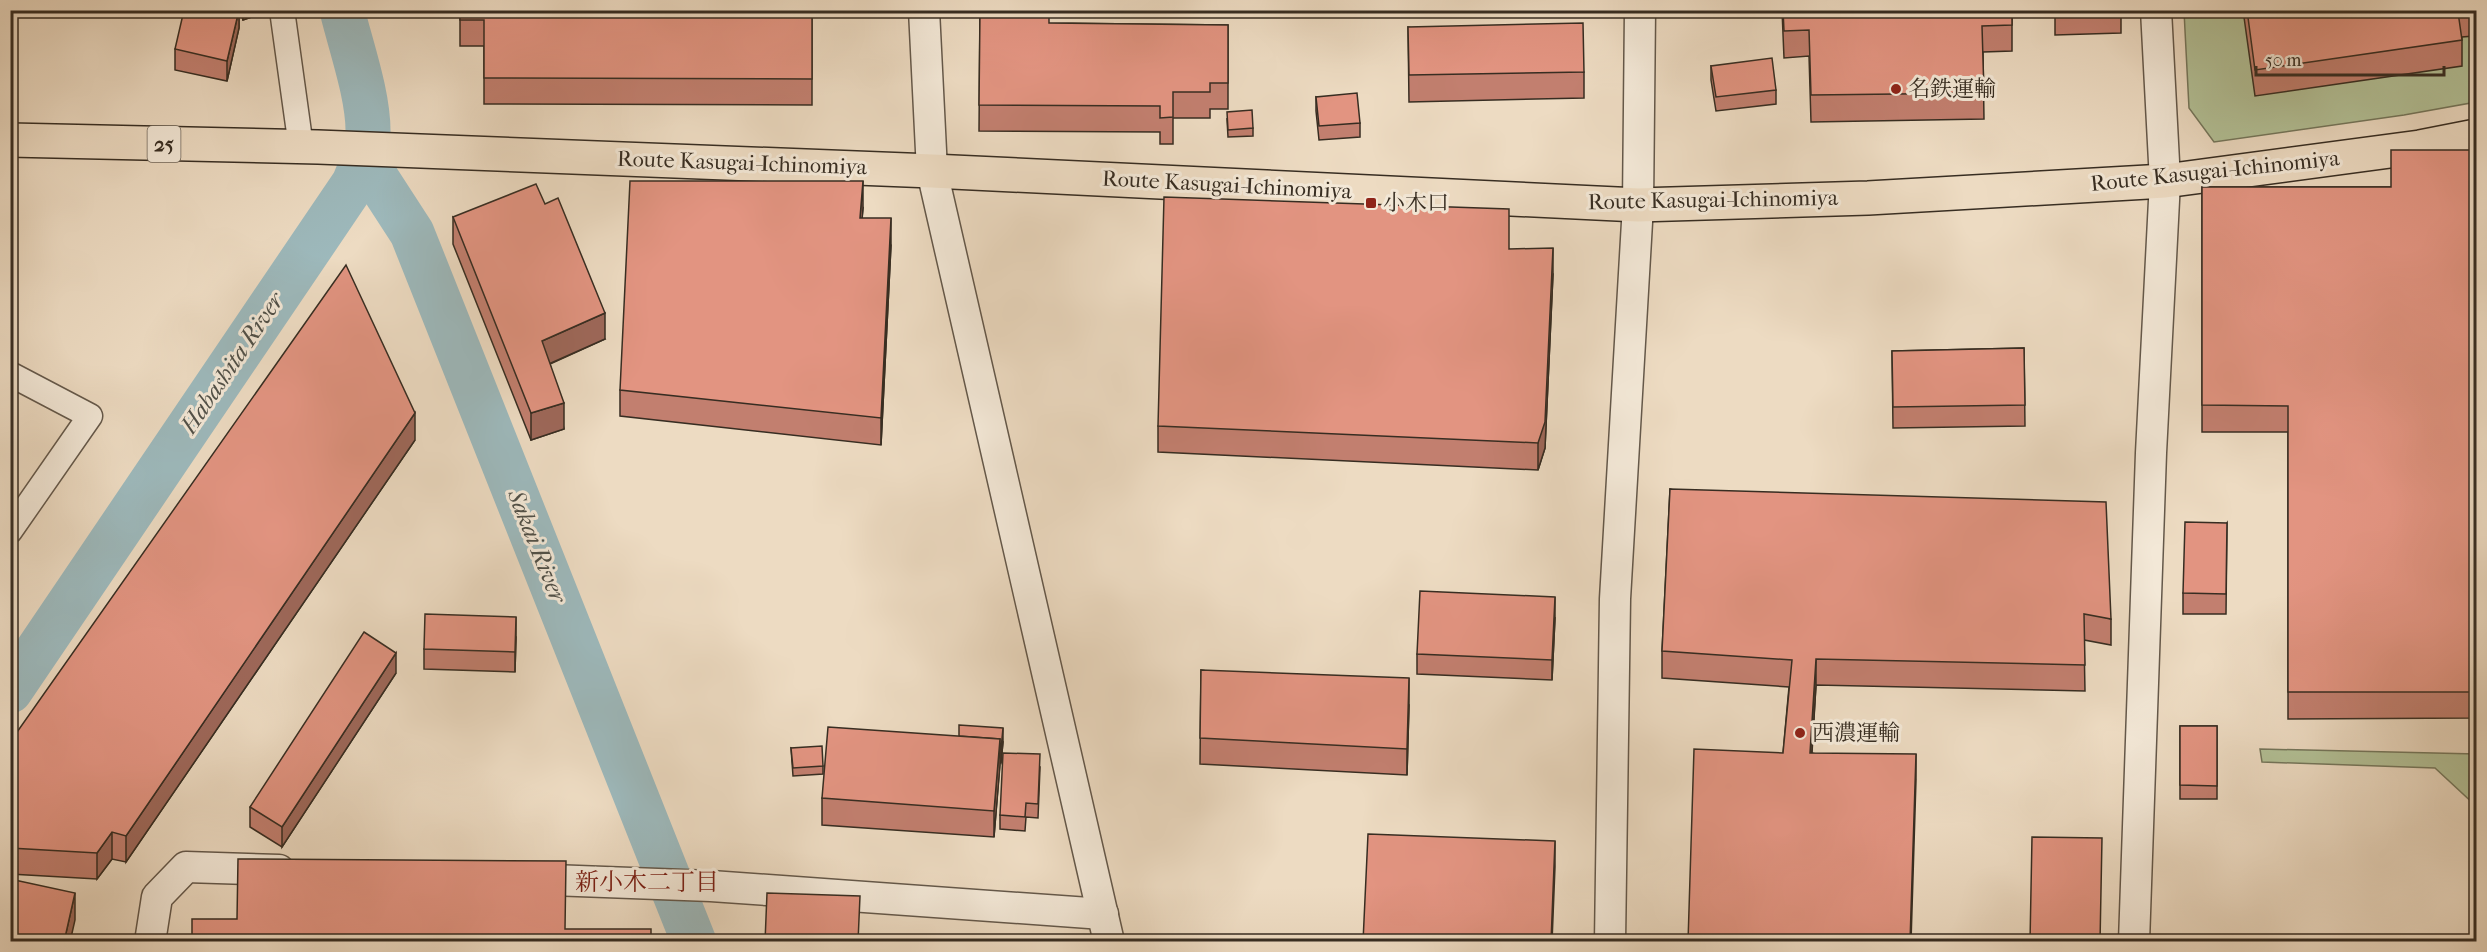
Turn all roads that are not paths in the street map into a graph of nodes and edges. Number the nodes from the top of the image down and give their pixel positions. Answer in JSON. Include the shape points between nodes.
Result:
{"nodes":[{"id":1,"x":282,"y":10,"type":"edge"},
{"id":2,"x":924,"y":10,"type":"edge"},
{"id":3,"x":1640,"y":10,"type":"edge"},
{"id":4,"x":2156,"y":10,"type":"edge"},
{"id":5,"x":2476,"y":136,"type":"edge"},
{"id":6,"x":10,"y":140,"type":"edge"},
{"id":7,"x":310,"y":147,"type":"junction"},
{"id":8,"x":932,"y":171,"type":"junction"},
{"id":9,"x":2165,"y":181,"type":"junction"},
{"id":10,"x":1638,"y":205,"type":"junction"},
{"id":11,"x":10,"y":374,"type":"edge"},
{"id":12,"x":10,"y":531,"type":"edge"},
{"id":13,"x":304,"y":871,"type":"edge"},
{"id":14,"x":504,"y":878,"type":"edge"},
{"id":15,"x":1106,"y":928,"type":"edge"},
{"id":16,"x":150,"y":942,"type":"edge"},
{"id":17,"x":1610,"y":942,"type":"edge"},
{"id":18,"x":2134,"y":942,"type":"edge"}],
"edges":[{"from":1,"to":7,"type":"street"},
{"from":2,"to":8,"type":"street"},
{"from":3,"to":10,"type":"street"},
{"from":4,"to":9,"type":"street"},
{"from":5,"to":9,"type":"main road","name":"Route Kasugai-Ichinomiya","number":"25"},
{"from":6,"to":7,"type":"main road","name":"Route Kasugai-Ichinomiya","number":"25"},
{"from":7,"to":8,"type":"main road","name":"Route Kasugai-Ichinomiya","number":"25"},
{"from":8,"to":10,"type":"main road","name":"Route Kasugai-Ichinomiya","number":"25"},
{"from":8,"to":15,"type":"street"},
{"from":9,"to":10,"type":"main road","name":"Route Kasugai-Ichinomiya","number":"25","via":[[1868,198]]},
{"from":9,"to":18,"type":"street"},
{"from":10,"to":17,"type":"street","via":[[1615,599]]},
{"from":11,"to":12,"type":"street","via":[[90,416]]},
{"from":13,"to":16,"type":"street","via":[[186,867],[157,897]]},
{"from":14,"to":15,"type":"street","via":[[711,886]]}]}
